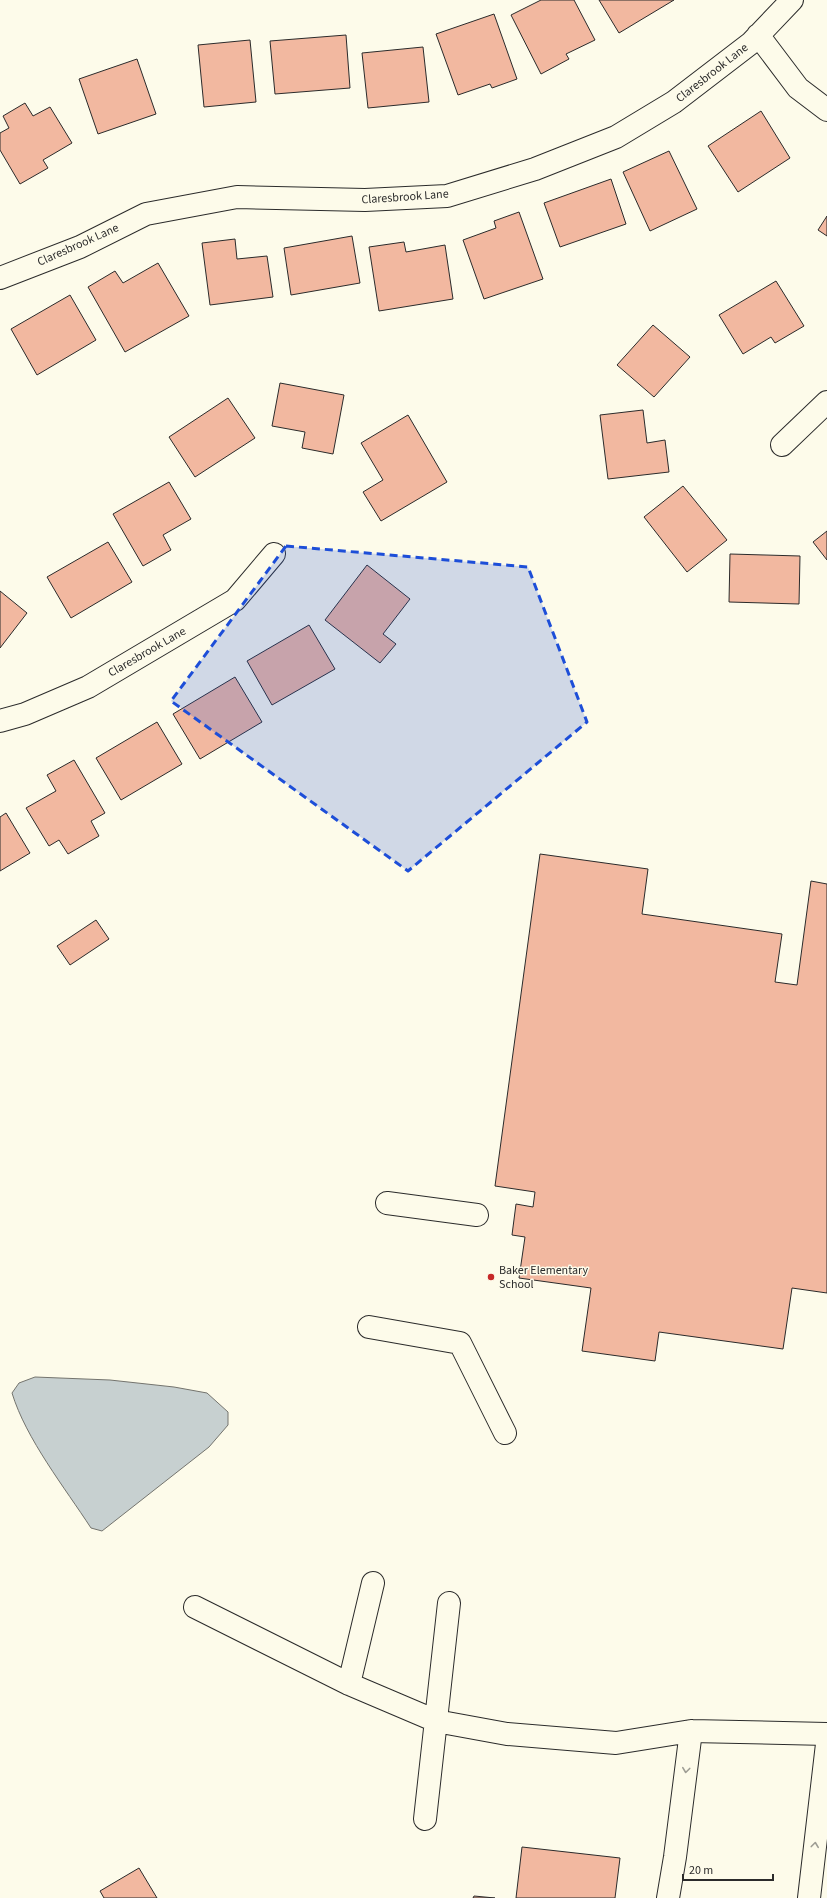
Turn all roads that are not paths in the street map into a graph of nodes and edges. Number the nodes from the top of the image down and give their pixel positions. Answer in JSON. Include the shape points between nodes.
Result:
{"nodes":[{"id":1,"x":792,"y":0,"type":"edge"},
{"id":2,"x":758,"y":35,"type":"junction"},
{"id":3,"x":827,"y":110,"type":"edge"},
{"id":4,"x":0,"y":278,"type":"edge"},
{"id":5,"x":827,"y":402,"type":"edge"},
{"id":6,"x":782,"y":445,"type":"dead end"},
{"id":7,"x":274,"y":554,"type":"dead end"},
{"id":8,"x":0,"y":721,"type":"edge"},
{"id":9,"x":387,"y":1203,"type":"dead end"},
{"id":10,"x":477,"y":1214,"type":"dead end"},
{"id":11,"x":369,"y":1327,"type":"dead end"},
{"id":12,"x":505,"y":1433,"type":"dead end"},
{"id":13,"x":373,"y":1583,"type":"dead end"},
{"id":14,"x":449,"y":1603,"type":"dead end"},
{"id":15,"x":195,"y":1607,"type":"dead end"},
{"id":16,"x":348,"y":1684,"type":"junction"},
{"id":17,"x":436,"y":1721,"type":"junction"},
{"id":18,"x":691,"y":1732,"type":"junction"},
{"id":19,"x":827,"y":1734,"type":"edge"},
{"id":20,"x":827,"y":1744,"type":"edge"},
{"id":21,"x":425,"y":1819,"type":"dead end"},
{"id":22,"x":668,"y":1898,"type":"edge"},
{"id":23,"x":809,"y":1898,"type":"edge"}],
"edges":[{"from":1,"to":2,"type":"street","name":"Claresbrook Lane"},
{"from":2,"to":3,"type":"street","via":[[798,88]]},
{"from":2,"to":4,"type":"street","name":"Claresbrook Lane","via":[[674,102],[616,137],[535,169],[447,196],[365,200],[237,197],[146,214],[80,247]]},
{"from":5,"to":6,"type":"street"},
{"from":7,"to":8,"type":"street","name":"Claresbrook Lane","via":[[235,600],[88,686],[24,714]]},
{"from":9,"to":10,"type":"street"},
{"from":11,"to":12,"type":"street","via":[[460,1343]]},
{"from":13,"to":16,"type":"street"},
{"from":14,"to":17,"type":"street"},
{"from":15,"to":16,"type":"street"},
{"from":16,"to":17,"type":"street"},
{"from":17,"to":18,"type":"street","via":[[506,1734],[616,1743]]},
{"from":17,"to":21,"type":"street"},
{"from":18,"to":19,"type":"street"},
{"from":18,"to":22,"type":"street","one_way":true},
{"from":23,"to":20,"type":"street","one_way":true}]}
